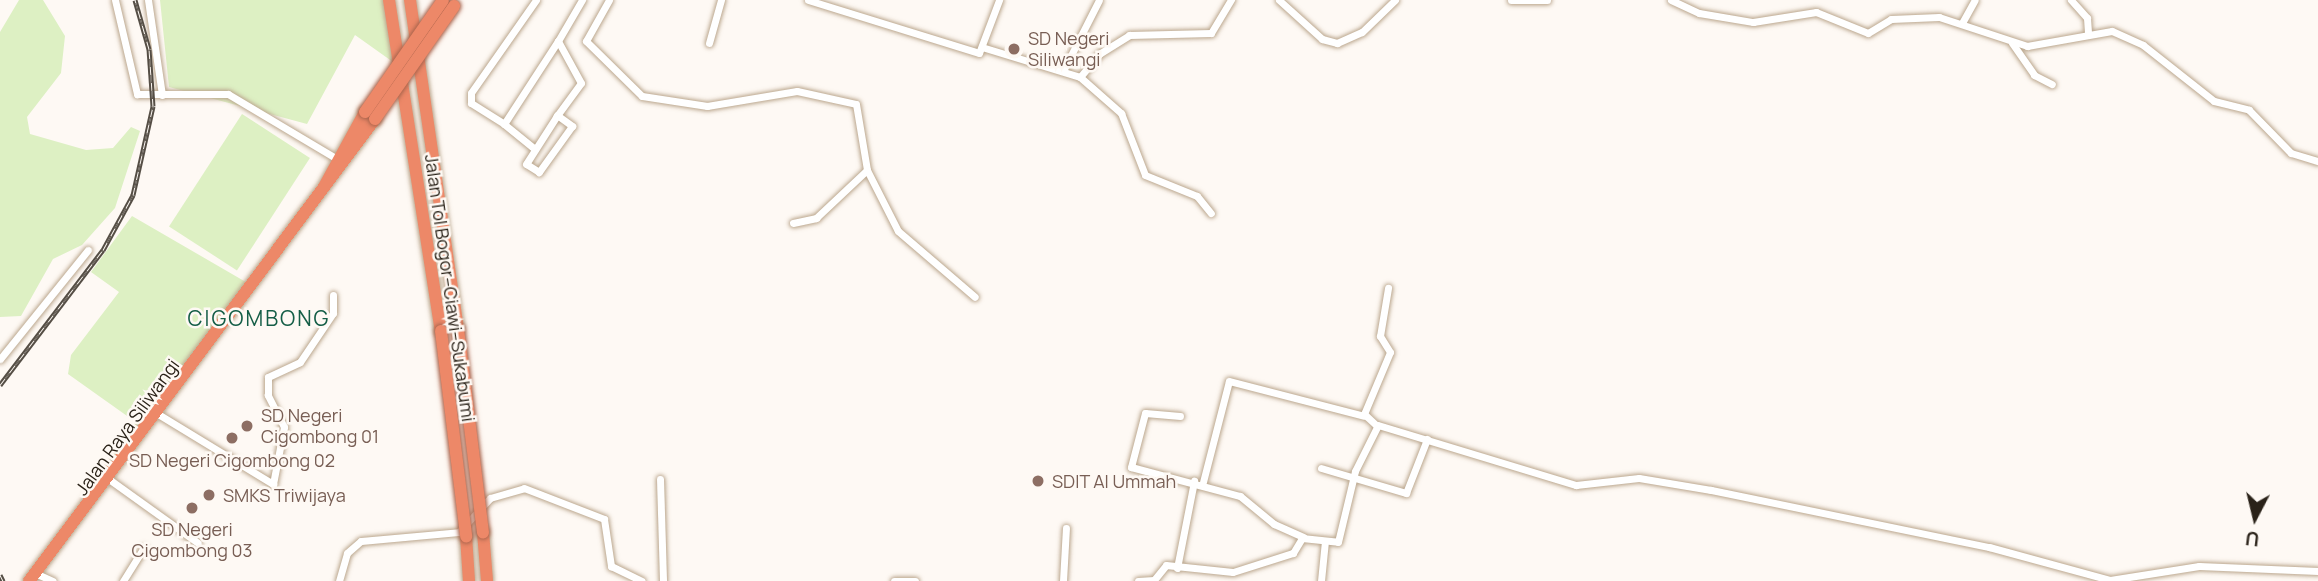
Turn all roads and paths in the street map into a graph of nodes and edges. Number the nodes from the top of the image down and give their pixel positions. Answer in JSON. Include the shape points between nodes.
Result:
{"nodes":[{"id":1,"x":115,"y":0,"type":"edge"},
{"id":2,"x":148,"y":0,"type":"edge"},
{"id":3,"x":389,"y":0,"type":"edge"},
{"id":4,"x":411,"y":0,"type":"edge"},
{"id":5,"x":536,"y":0,"type":"edge"},
{"id":6,"x":582,"y":0,"type":"edge"},
{"id":7,"x":609,"y":0,"type":"edge"},
{"id":8,"x":721,"y":0,"type":"edge"},
{"id":9,"x":808,"y":0,"type":"edge"},
{"id":10,"x":999,"y":0,"type":"edge"},
{"id":11,"x":1099,"y":0,"type":"edge"},
{"id":12,"x":1231,"y":0,"type":"edge"},
{"id":13,"x":1279,"y":0,"type":"edge"},
{"id":14,"x":1395,"y":0,"type":"edge"},
{"id":15,"x":1511,"y":0,"type":"edge"},
{"id":16,"x":1546,"y":0,"type":"edge"},
{"id":17,"x":1671,"y":0,"type":"edge"},
{"id":18,"x":1975,"y":0,"type":"edge"},
{"id":19,"x":2071,"y":0,"type":"edge"},
{"id":20,"x":452,"y":2,"type":"edge"},
{"id":21,"x":821,"y":2,"type":"edge"},
{"id":22,"x":1962,"y":23,"type":"junction"},
{"id":23,"x":2088,"y":33,"type":"junction"},
{"id":24,"x":558,"y":41,"type":"junction"},
{"id":25,"x":709,"y":43,"type":"dead end"},
{"id":26,"x":2012,"y":43,"type":"junction"},
{"id":27,"x":985,"y":48,"type":"junction"},
{"id":28,"x":1064,"y":69,"type":"junction"},
{"id":29,"x":1080,"y":77,"type":"junction"},
{"id":30,"x":2052,"y":84,"type":"dead end"},
{"id":31,"x":162,"y":95,"type":"junction"},
{"id":32,"x":557,"y":115,"type":"junction"},
{"id":33,"x":504,"y":124,"type":"junction"},
{"id":34,"x":535,"y":149,"type":"junction"},
{"id":35,"x":340,"y":161,"type":"junction"},
{"id":36,"x":2318,"y":161,"type":"edge"},
{"id":37,"x":867,"y":170,"type":"junction"},
{"id":38,"x":539,"y":172,"type":"junction"},
{"id":39,"x":547,"y":177,"type":"dead end"},
{"id":40,"x":1211,"y":213,"type":"dead end"},
{"id":41,"x":793,"y":223,"type":"dead end"},
{"id":42,"x":88,"y":250,"type":"dead end"},
{"id":43,"x":1388,"y":288,"type":"dead end"},
{"id":44,"x":334,"y":295,"type":"dead end"},
{"id":45,"x":975,"y":297,"type":"dead end"},
{"id":46,"x":0,"y":359,"type":"edge"},
{"id":47,"x":158,"y":415,"type":"junction"},
{"id":48,"x":1180,"y":416,"type":"dead end"},
{"id":49,"x":1364,"y":416,"type":"junction"},
{"id":50,"x":1376,"y":425,"type":"junction"},
{"id":51,"x":1427,"y":439,"type":"junction"},
{"id":52,"x":1321,"y":468,"type":"dead end"},
{"id":53,"x":660,"y":479,"type":"dead end"},
{"id":54,"x":110,"y":480,"type":"junction"},
{"id":55,"x":1199,"y":481,"type":"junction"},
{"id":56,"x":1352,"y":482,"type":"junction"},
{"id":57,"x":1066,"y":528,"type":"dead end"},
{"id":58,"x":1303,"y":537,"type":"junction"},
{"id":59,"x":1325,"y":541,"type":"junction"},
{"id":60,"x":198,"y":543,"type":"dead end"},
{"id":61,"x":144,"y":548,"type":"dead end"},
{"id":62,"x":1177,"y":568,"type":"junction"},
{"id":63,"x":2318,"y":571,"type":"edge"},
{"id":64,"x":1227,"y":577,"type":"edge"},
{"id":65,"x":33,"y":578,"type":"edge"},
{"id":66,"x":2109,"y":580,"type":"edge"},
{"id":67,"x":53,"y":581,"type":"edge"},
{"id":68,"x":123,"y":581,"type":"edge"},
{"id":69,"x":339,"y":581,"type":"edge"},
{"id":70,"x":468,"y":581,"type":"edge"},
{"id":71,"x":487,"y":581,"type":"edge"},
{"id":72,"x":642,"y":581,"type":"edge"},
{"id":73,"x":663,"y":581,"type":"edge"},
{"id":74,"x":894,"y":581,"type":"edge"},
{"id":75,"x":915,"y":581,"type":"edge"},
{"id":76,"x":1063,"y":581,"type":"edge"},
{"id":77,"x":1138,"y":581,"type":"edge"},
{"id":78,"x":1321,"y":581,"type":"edge"}],
"edges":[{"from":1,"to":31,"type":"street","via":[[136,92]]},
{"from":2,"to":31,"type":"street"},
{"from":3,"to":70,"type":"highway","name":"Jalan Tol Bogor–Ciawi–Sukabumi","bridge":true,"via":[[441,331]]},
{"from":4,"to":71,"type":"highway","name":"Jalan Tol Bogor–Ciawi–Sukabumi","bridge":true,"via":[[458,329]]},
{"from":5,"to":33,"type":"street","via":[[470,96],[479,110]]},
{"from":6,"to":24,"type":"street"},
{"from":7,"to":37,"type":"street","via":[[586,41],[632,91],[707,106],[791,91],[854,103]]},
{"from":8,"to":25,"type":"street"},
{"from":9,"to":21,"type":"street"},
{"from":10,"to":27,"type":"street"},
{"from":11,"to":28,"type":"street"},
{"from":12,"to":29,"type":"street","via":[[1211,33],[1129,35],[1102,50]]},
{"from":13,"to":14,"type":"street","via":[[1322,39],[1338,43],[1362,32]]},
{"from":15,"to":16,"type":"street"},
{"from":17,"to":22,"type":"street","via":[[1699,13],[1753,22],[1816,12],[1868,33],[1894,19]]},
{"from":18,"to":22,"type":"street"},
{"from":19,"to":23,"type":"street","via":[[2087,18]]},
{"from":20,"to":35,"type":"highway","name":"Jalan Raya Siliwangi","bridge":true},
{"from":21,"to":27,"type":"street","via":[[979,53]]},
{"from":22,"to":26,"type":"street"},
{"from":23,"to":26,"type":"street","via":[[2050,46]]},
{"from":23,"to":36,"type":"street","via":[[2112,31],[2142,44],[2214,101],[2252,113],[2291,153]]},
{"from":24,"to":32,"type":"street","via":[[582,79]]},
{"from":24,"to":33,"type":"street"},
{"from":26,"to":30,"type":"street","via":[[2034,75]]},
{"from":27,"to":28,"type":"street"},
{"from":28,"to":29,"type":"street"},
{"from":29,"to":40,"type":"street","via":[[1121,113],[1145,175],[1197,196]]},
{"from":31,"to":35,"type":"street","via":[[229,94]]},
{"from":32,"to":34,"type":"street"},
{"from":32,"to":38,"type":"street","via":[[572,125]]},
{"from":33,"to":34,"type":"street"},
{"from":34,"to":38,"type":"street","via":[[526,164]]},
{"from":35,"to":47,"type":"highway","name":"Jalan Raya Siliwangi"},
{"from":37,"to":41,"type":"street","via":[[816,218]]},
{"from":37,"to":45,"type":"street","via":[[905,241]]},
{"from":38,"to":39,"type":"street"},
{"from":42,"to":46,"type":"street"},
{"from":43,"to":49,"type":"street","via":[[1380,336],[1390,352]]},
{"from":44,"to":47,"type":"street","via":[[333,313],[300,362],[268,377],[268,395],[284,427],[273,484]]},
{"from":47,"to":54,"type":"highway","name":"Jalan Raya Siliwangi"},
{"from":48,"to":55,"type":"street","via":[[1145,413],[1129,465],[1162,478]]},
{"from":49,"to":50,"type":"street"},
{"from":49,"to":55,"type":"street","via":[[1228,381]]},
{"from":50,"to":51,"type":"street"},
{"from":50,"to":56,"type":"street"},
{"from":51,"to":56,"type":"street","via":[[1406,493]]},
{"from":51,"to":66,"type":"street","via":[[1576,485],[1636,478],[1711,490],[1989,547]]},
{"from":52,"to":56,"type":"street"},
{"from":53,"to":73,"type":"street"},
{"from":54,"to":60,"type":"street"},
{"from":54,"to":65,"type":"highway","name":"Jalan Raya Siliwangi"},
{"from":55,"to":58,"type":"street","via":[[1245,498],[1274,524]]},
{"from":55,"to":62,"type":"street"},
{"from":56,"to":59,"type":"street","via":[[1340,539]]},
{"from":57,"to":76,"type":"street"},
{"from":58,"to":59,"type":"street"},
{"from":58,"to":64,"type":"street","via":[[1293,553]]},
{"from":59,"to":78,"type":"street"},
{"from":61,"to":68,"type":"street"},
{"from":62,"to":64,"type":"street"},
{"from":62,"to":77,"type":"street","via":[[1162,566],[1154,580]]},
{"from":63,"to":66,"type":"street","via":[[2199,566]]},
{"from":65,"to":67,"type":"street"},
{"from":69,"to":72,"type":"street","via":[[347,553],[361,541],[427,540],[459,532],[494,496],[524,488],[604,519],[611,566]]},
{"from":74,"to":75,"type":"street"}]}
